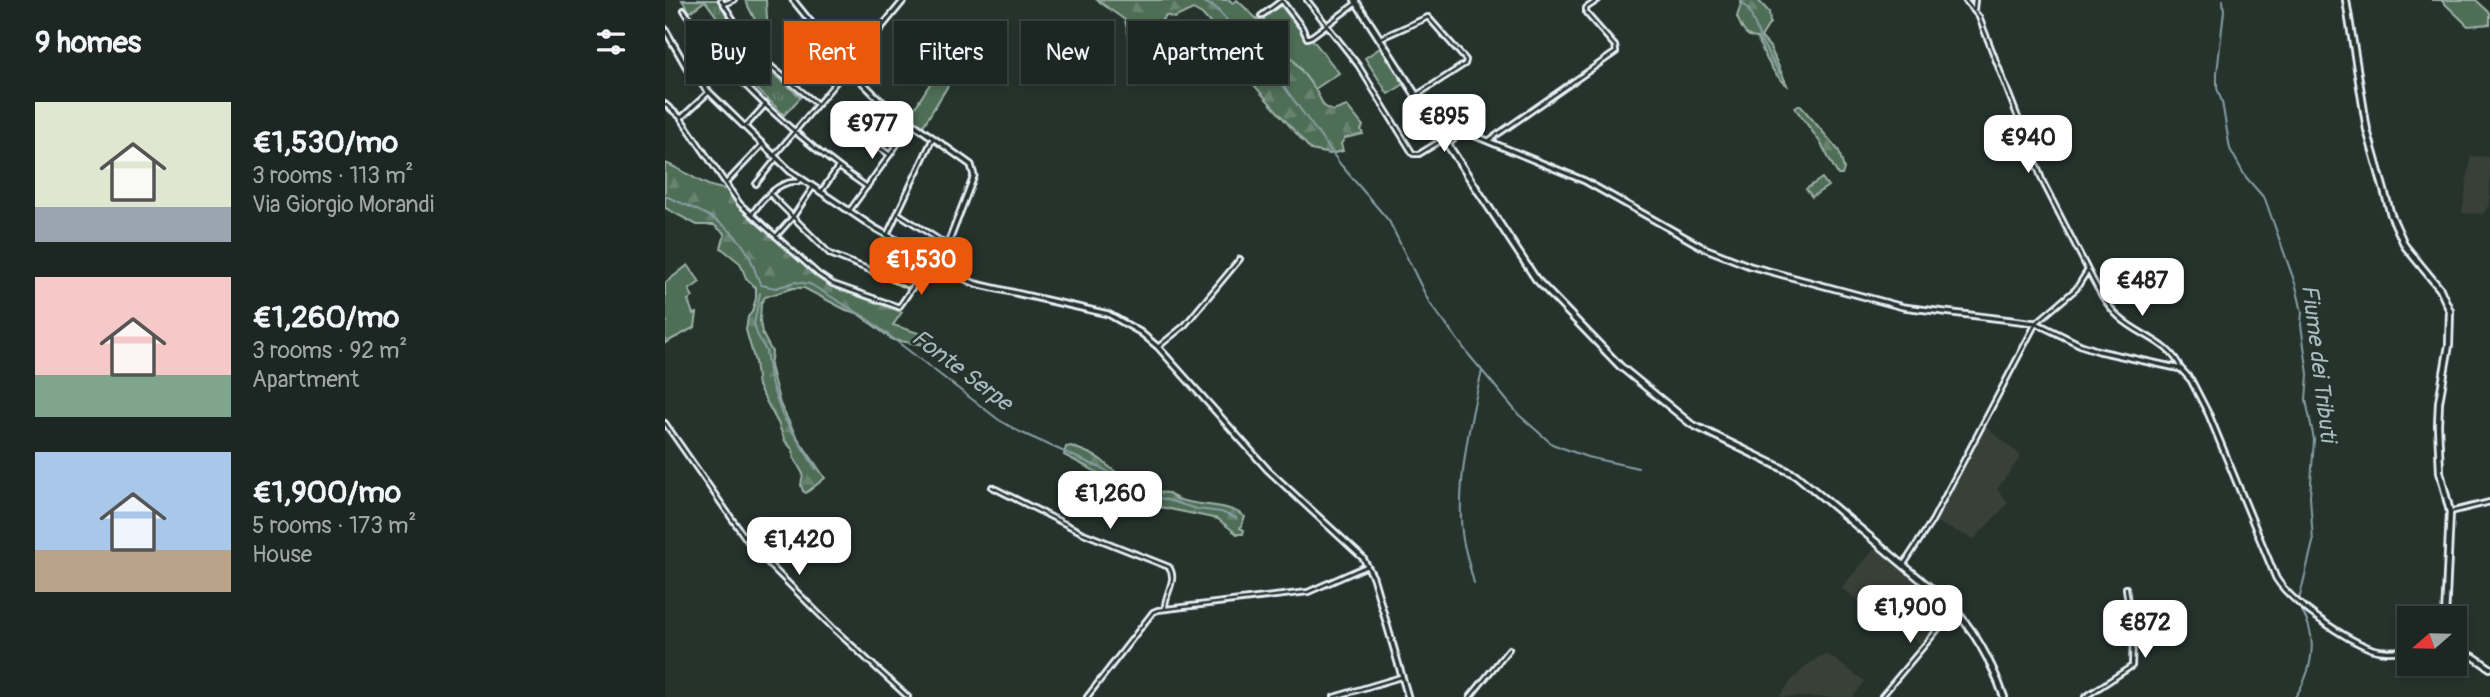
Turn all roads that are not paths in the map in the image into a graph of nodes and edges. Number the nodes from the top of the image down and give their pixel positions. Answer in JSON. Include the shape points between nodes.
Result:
{"nodes":[{"id":1,"x":734,"y":0,"type":"edge"},
{"id":2,"x":793,"y":0,"type":"edge"},
{"id":3,"x":904,"y":0,"type":"edge"},
{"id":4,"x":1282,"y":0,"type":"edge"},
{"id":5,"x":1307,"y":0,"type":"edge"},
{"id":6,"x":1598,"y":0,"type":"edge"},
{"id":7,"x":1965,"y":0,"type":"edge"},
{"id":8,"x":1975,"y":0,"type":"edge"},
{"id":9,"x":2346,"y":0,"type":"edge"},
{"id":10,"x":1356,"y":1,"type":"edge"},
{"id":11,"x":722,"y":2,"type":"edge"},
{"id":12,"x":1974,"y":9,"type":"junction"},
{"id":13,"x":684,"y":10,"type":"dead end"},
{"id":14,"x":1261,"y":16,"type":"dead end"},
{"id":15,"x":692,"y":21,"type":"edge"},
{"id":16,"x":735,"y":21,"type":"edge"},
{"id":17,"x":810,"y":21,"type":"edge"},
{"id":18,"x":1327,"y":24,"type":"junction"},
{"id":19,"x":665,"y":29,"type":"edge"},
{"id":20,"x":880,"y":29,"type":"edge"},
{"id":21,"x":669,"y":37,"type":"junction"},
{"id":22,"x":1381,"y":38,"type":"junction"},
{"id":23,"x":665,"y":42,"type":"edge"},
{"id":24,"x":770,"y":65,"type":"edge"},
{"id":25,"x":686,"y":66,"type":"edge"},
{"id":26,"x":702,"y":84,"type":"edge"},
{"id":27,"x":747,"y":84,"type":"edge"},
{"id":28,"x":834,"y":84,"type":"edge"},
{"id":29,"x":864,"y":84,"type":"edge"},
{"id":30,"x":709,"y":92,"type":"junction"},
{"id":31,"x":1417,"y":95,"type":"junction"},
{"id":32,"x":665,"y":104,"type":"edge"},
{"id":33,"x":766,"y":104,"type":"junction"},
{"id":34,"x":817,"y":104,"type":"junction"},
{"id":35,"x":681,"y":118,"type":"junction"},
{"id":36,"x":1431,"y":118,"type":"junction"},
{"id":37,"x":912,"y":124,"type":"junction"},
{"id":38,"x":744,"y":127,"type":"junction"},
{"id":39,"x":794,"y":130,"type":"junction"},
{"id":40,"x":860,"y":134,"type":"dead end"},
{"id":41,"x":1446,"y":137,"type":"junction"},
{"id":42,"x":933,"y":138,"type":"junction"},
{"id":43,"x":1487,"y":141,"type":"junction"},
{"id":44,"x":762,"y":145,"type":"junction"},
{"id":45,"x":890,"y":155,"type":"junction"},
{"id":46,"x":775,"y":157,"type":"junction"},
{"id":47,"x":838,"y":167,"type":"junction"},
{"id":48,"x":794,"y":174,"type":"junction"},
{"id":49,"x":801,"y":179,"type":"junction"},
{"id":50,"x":791,"y":181,"type":"junction"},
{"id":51,"x":726,"y":183,"type":"junction"},
{"id":52,"x":757,"y":184,"type":"dead end"},
{"id":53,"x":813,"y":187,"type":"junction"},
{"id":54,"x":867,"y":187,"type":"junction"},
{"id":55,"x":821,"y":192,"type":"junction"},
{"id":56,"x":770,"y":194,"type":"junction"},
{"id":57,"x":850,"y":210,"type":"junction"},
{"id":58,"x":752,"y":214,"type":"junction"},
{"id":59,"x":899,"y":214,"type":"junction"},
{"id":60,"x":793,"y":217,"type":"junction"},
{"id":61,"x":777,"y":235,"type":"junction"},
{"id":62,"x":887,"y":235,"type":"junction"},
{"id":63,"x":944,"y":243,"type":"dead end"},
{"id":64,"x":944,"y":254,"type":"junction"},
{"id":65,"x":1240,"y":259,"type":"dead end"},
{"id":66,"x":945,"y":263,"type":"junction"},
{"id":67,"x":937,"y":266,"type":"junction"},
{"id":68,"x":2088,"y":270,"type":"junction"},
{"id":69,"x":949,"y":272,"type":"junction"},
{"id":70,"x":937,"y":275,"type":"junction"},
{"id":71,"x":907,"y":285,"type":"junction"},
{"id":72,"x":910,"y":293,"type":"junction"},
{"id":73,"x":2036,"y":323,"type":"junction"},
{"id":74,"x":1158,"y":347,"type":"junction"},
{"id":75,"x":2181,"y":369,"type":"junction"},
{"id":76,"x":665,"y":423,"type":"edge"},
{"id":77,"x":992,"y":487,"type":"dead end"},
{"id":78,"x":2490,"y":502,"type":"edge"},
{"id":79,"x":2450,"y":512,"type":"junction"},
{"id":80,"x":1903,"y":564,"type":"junction"},
{"id":81,"x":1368,"y":565,"type":"junction"},
{"id":82,"x":2126,"y":588,"type":"dead end"},
{"id":83,"x":2446,"y":606,"type":"edge"},
{"id":84,"x":1165,"y":607,"type":"junction"},
{"id":85,"x":1955,"y":609,"type":"junction"},
{"id":86,"x":1509,"y":649,"type":"dead end"},
{"id":87,"x":2397,"y":650,"type":"edge"},
{"id":88,"x":2467,"y":654,"type":"edge"},
{"id":89,"x":2490,"y":668,"type":"edge"},
{"id":90,"x":1402,"y":677,"type":"junction"},
{"id":91,"x":1882,"y":696,"type":"edge"},
{"id":92,"x":908,"y":697,"type":"edge"},
{"id":93,"x":1087,"y":697,"type":"edge"},
{"id":94,"x":1334,"y":697,"type":"edge"},
{"id":95,"x":1408,"y":697,"type":"edge"},
{"id":96,"x":1470,"y":697,"type":"edge"},
{"id":97,"x":2004,"y":697,"type":"edge"},
{"id":98,"x":2085,"y":697,"type":"edge"}],
"edges":[{"from":1,"to":11,"type":"street"},
{"from":2,"to":17,"type":"street"},
{"from":3,"to":20,"type":"street"},
{"from":4,"to":14,"type":"street"},
{"from":4,"to":18,"type":"street","via":[[1307,38]]},
{"from":5,"to":18,"type":"street"},
{"from":6,"to":43,"type":"street","via":[[1586,13],[1616,52]]},
{"from":7,"to":12,"type":"street"},
{"from":8,"to":12,"type":"street"},
{"from":9,"to":79,"type":"main road","via":[[2367,130],[2391,215],[2405,246],[2440,289],[2450,312],[2438,451]]},
{"from":10,"to":18,"type":"street"},
{"from":10,"to":22,"type":"main road"},
{"from":11,"to":16,"type":"street"},
{"from":12,"to":68,"type":"street","via":[[2043,181]]},
{"from":13,"to":15,"type":"street"},
{"from":18,"to":41,"type":"street","via":[[1413,154]]},
{"from":19,"to":21,"type":"street"},
{"from":21,"to":23,"type":"street"},
{"from":21,"to":25,"type":"street"},
{"from":22,"to":31,"type":"main road"},
{"from":22,"to":31,"type":"street","via":[[1428,17],[1466,60]]},
{"from":24,"to":34,"type":"street"},
{"from":26,"to":30,"type":"street"},
{"from":27,"to":33,"type":"street"},
{"from":28,"to":34,"type":"street"},
{"from":29,"to":37,"type":"street"},
{"from":30,"to":35,"type":"street"},
{"from":30,"to":38,"type":"street"},
{"from":31,"to":36,"type":"main road"},
{"from":32,"to":35,"type":"street"},
{"from":33,"to":38,"type":"street"},
{"from":33,"to":39,"type":"street"},
{"from":34,"to":39,"type":"street"},
{"from":35,"to":51,"type":"street"},
{"from":36,"to":41,"type":"main road"},
{"from":36,"to":41,"type":"main road","via":[[1446,128]]},
{"from":37,"to":42,"type":"street"},
{"from":37,"to":45,"type":"street"},
{"from":38,"to":44,"type":"street"},
{"from":39,"to":46,"type":"street"},
{"from":39,"to":47,"type":"street"},
{"from":40,"to":45,"type":"street"},
{"from":41,"to":43,"type":"street","via":[[1466,132]]},
{"from":41,"to":80,"type":"main road","via":[[1537,279],[1620,366],[1691,424],[1796,475]]},
{"from":42,"to":59,"type":"street"},
{"from":42,"to":64,"type":"street","via":[[968,161],[974,176]]},
{"from":43,"to":73,"type":"street","via":[[1585,181],[1728,259],[1903,307]]},
{"from":44,"to":46,"type":"street"},
{"from":44,"to":51,"type":"street"},
{"from":45,"to":54,"type":"street"},
{"from":46,"to":48,"type":"street"},
{"from":46,"to":52,"type":"street"},
{"from":47,"to":54,"type":"street"},
{"from":47,"to":55,"type":"street"},
{"from":48,"to":49,"type":"street"},
{"from":48,"to":50,"type":"street"},
{"from":49,"to":50,"type":"street"},
{"from":49,"to":53,"type":"street"},
{"from":50,"to":56,"type":"street"},
{"from":51,"to":58,"type":"street"},
{"from":53,"to":55,"type":"street"},
{"from":53,"to":60,"type":"street"},
{"from":54,"to":57,"type":"street"},
{"from":55,"to":57,"type":"street"},
{"from":56,"to":58,"type":"street"},
{"from":56,"to":60,"type":"street"},
{"from":57,"to":62,"type":"street"},
{"from":58,"to":61,"type":"street"},
{"from":59,"to":62,"type":"street"},
{"from":59,"to":63,"type":"street"},
{"from":60,"to":61,"type":"street"},
{"from":60,"to":71,"type":"street","via":[[830,254]]},
{"from":61,"to":72,"type":"street","via":[[833,284],[894,307]]},
{"from":62,"to":67,"type":"street"},
{"from":64,"to":66,"type":"street"},
{"from":64,"to":67,"type":"street"},
{"from":65,"to":74,"type":"street","via":[[1185,325]]},
{"from":66,"to":67,"type":"street"},
{"from":66,"to":69,"type":"street"},
{"from":67,"to":70,"type":"street"},
{"from":67,"to":71,"type":"street"},
{"from":68,"to":73,"type":"street","via":[[2076,289]]},
{"from":68,"to":75,"type":"street","via":[[2115,312],[2171,353]]},
{"from":69,"to":70,"type":"street"},
{"from":69,"to":74,"type":"street","via":[[991,289],[1108,314]]},
{"from":70,"to":72,"type":"street","via":[[923,275]]},
{"from":71,"to":72,"type":"street"},
{"from":73,"to":75,"type":"street","via":[[2099,351]]},
{"from":73,"to":80,"type":"street","via":[[1932,521]]},
{"from":74,"to":81,"type":"street","via":[[1268,470]]},
{"from":75,"to":87,"type":"street","via":[[2209,415],[2283,590],[2354,641],[2374,650]]},
{"from":76,"to":92,"type":"street","via":[[751,546]]},
{"from":77,"to":84,"type":"street","via":[[1083,533],[1169,567],[1173,580]]},
{"from":78,"to":79,"type":"street"},
{"from":79,"to":83,"type":"main road"},
{"from":80,"to":85,"type":"main road"},
{"from":81,"to":84,"type":"street","via":[[1308,592]]},
{"from":81,"to":90,"type":"street"},
{"from":82,"to":98,"type":"street","via":[[2132,666]]},
{"from":84,"to":93,"type":"street","via":[[1153,612]]},
{"from":85,"to":91,"type":"street"},
{"from":85,"to":97,"type":"main road","via":[[1973,634]]},
{"from":86,"to":96,"type":"street"},
{"from":88,"to":89,"type":"main road"},
{"from":90,"to":94,"type":"street"},
{"from":90,"to":95,"type":"street"}]}
